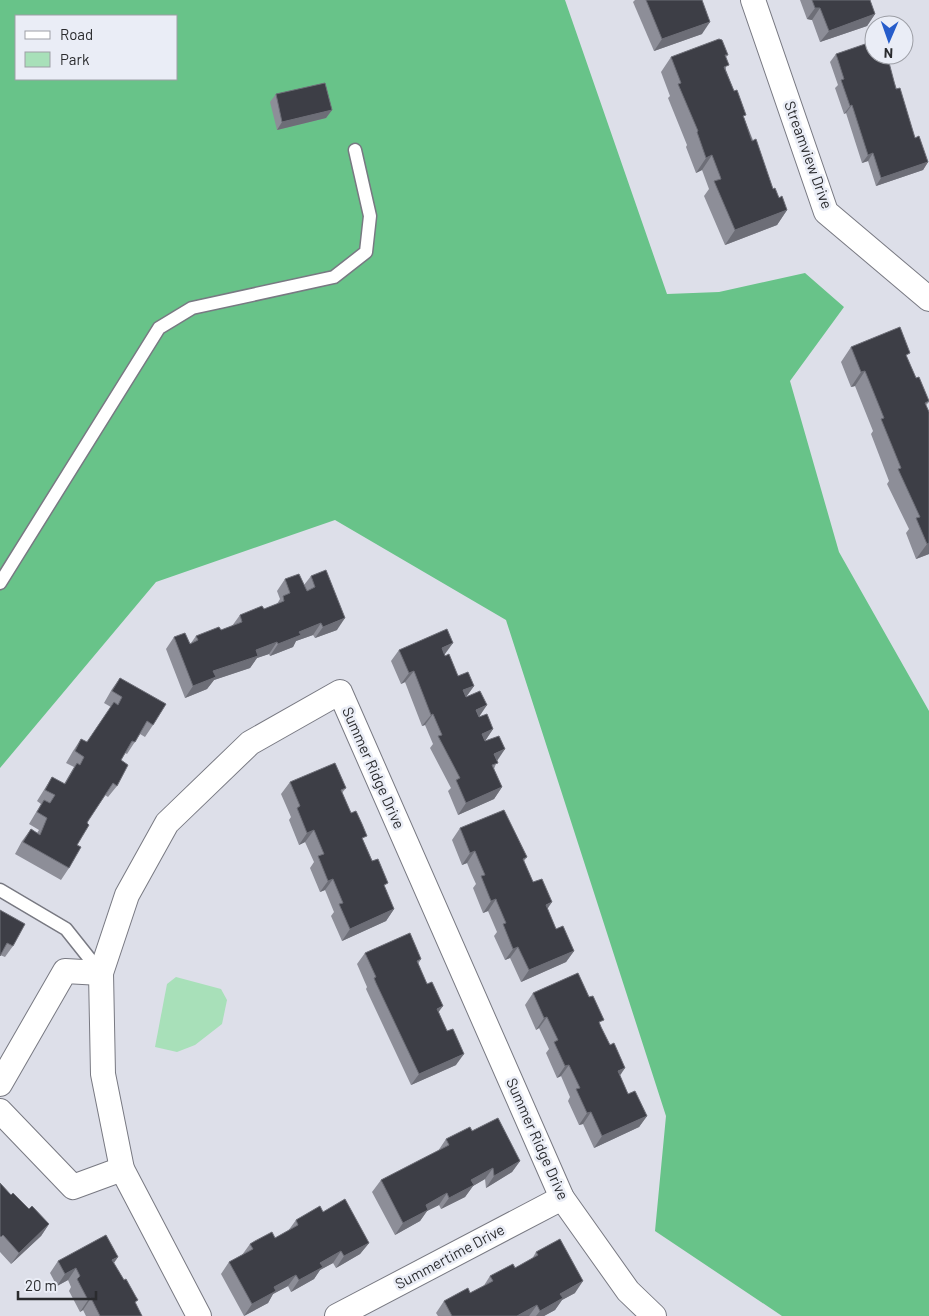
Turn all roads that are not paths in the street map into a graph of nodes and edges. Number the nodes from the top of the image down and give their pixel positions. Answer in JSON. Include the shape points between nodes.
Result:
{"nodes":[{"id":1,"x":753,"y":0,"type":"edge"},
{"id":2,"x":354,"y":150,"type":"dead end"},
{"id":3,"x":929,"y":299,"type":"edge"},
{"id":4,"x":0,"y":583,"type":"edge"},
{"id":5,"x":0,"y":890,"type":"edge"},
{"id":6,"x":101,"y":973,"type":"junction"},
{"id":7,"x":0,"y":1084,"type":"edge"},
{"id":8,"x":0,"y":1111,"type":"edge"},
{"id":9,"x":122,"y":1169,"type":"junction"},
{"id":10,"x":562,"y":1198,"type":"junction"},
{"id":11,"x":199,"y":1316,"type":"edge"},
{"id":12,"x":338,"y":1316,"type":"edge"},
{"id":13,"x":654,"y":1316,"type":"edge"}],
"edges":[{"from":1,"to":3,"type":"street","name":"Streamview Drive","via":[[826,212]]},
{"from":2,"to":4,"type":"lane","via":[[370,216],[366,252],[334,277],[192,308],[159,328]]},
{"from":5,"to":6,"type":"lane","via":[[66,929]]},
{"from":6,"to":7,"type":"street","via":[[65,971]]},
{"from":6,"to":9,"type":"street","name":"Summer Ridge Drive","via":[[103,1074]]},
{"from":6,"to":10,"type":"street","name":"Summer Ridge Drive","via":[[127,895],[167,823],[250,743],[340,692]]},
{"from":8,"to":9,"type":"street","via":[[73,1187]]},
{"from":9,"to":11,"type":"street","name":"Summer Ridge Drive"},
{"from":10,"to":12,"type":"street","name":"Summertime Drive"},
{"from":10,"to":13,"type":"street","name":"Summer Ridge Drive","via":[[628,1291]]}]}
